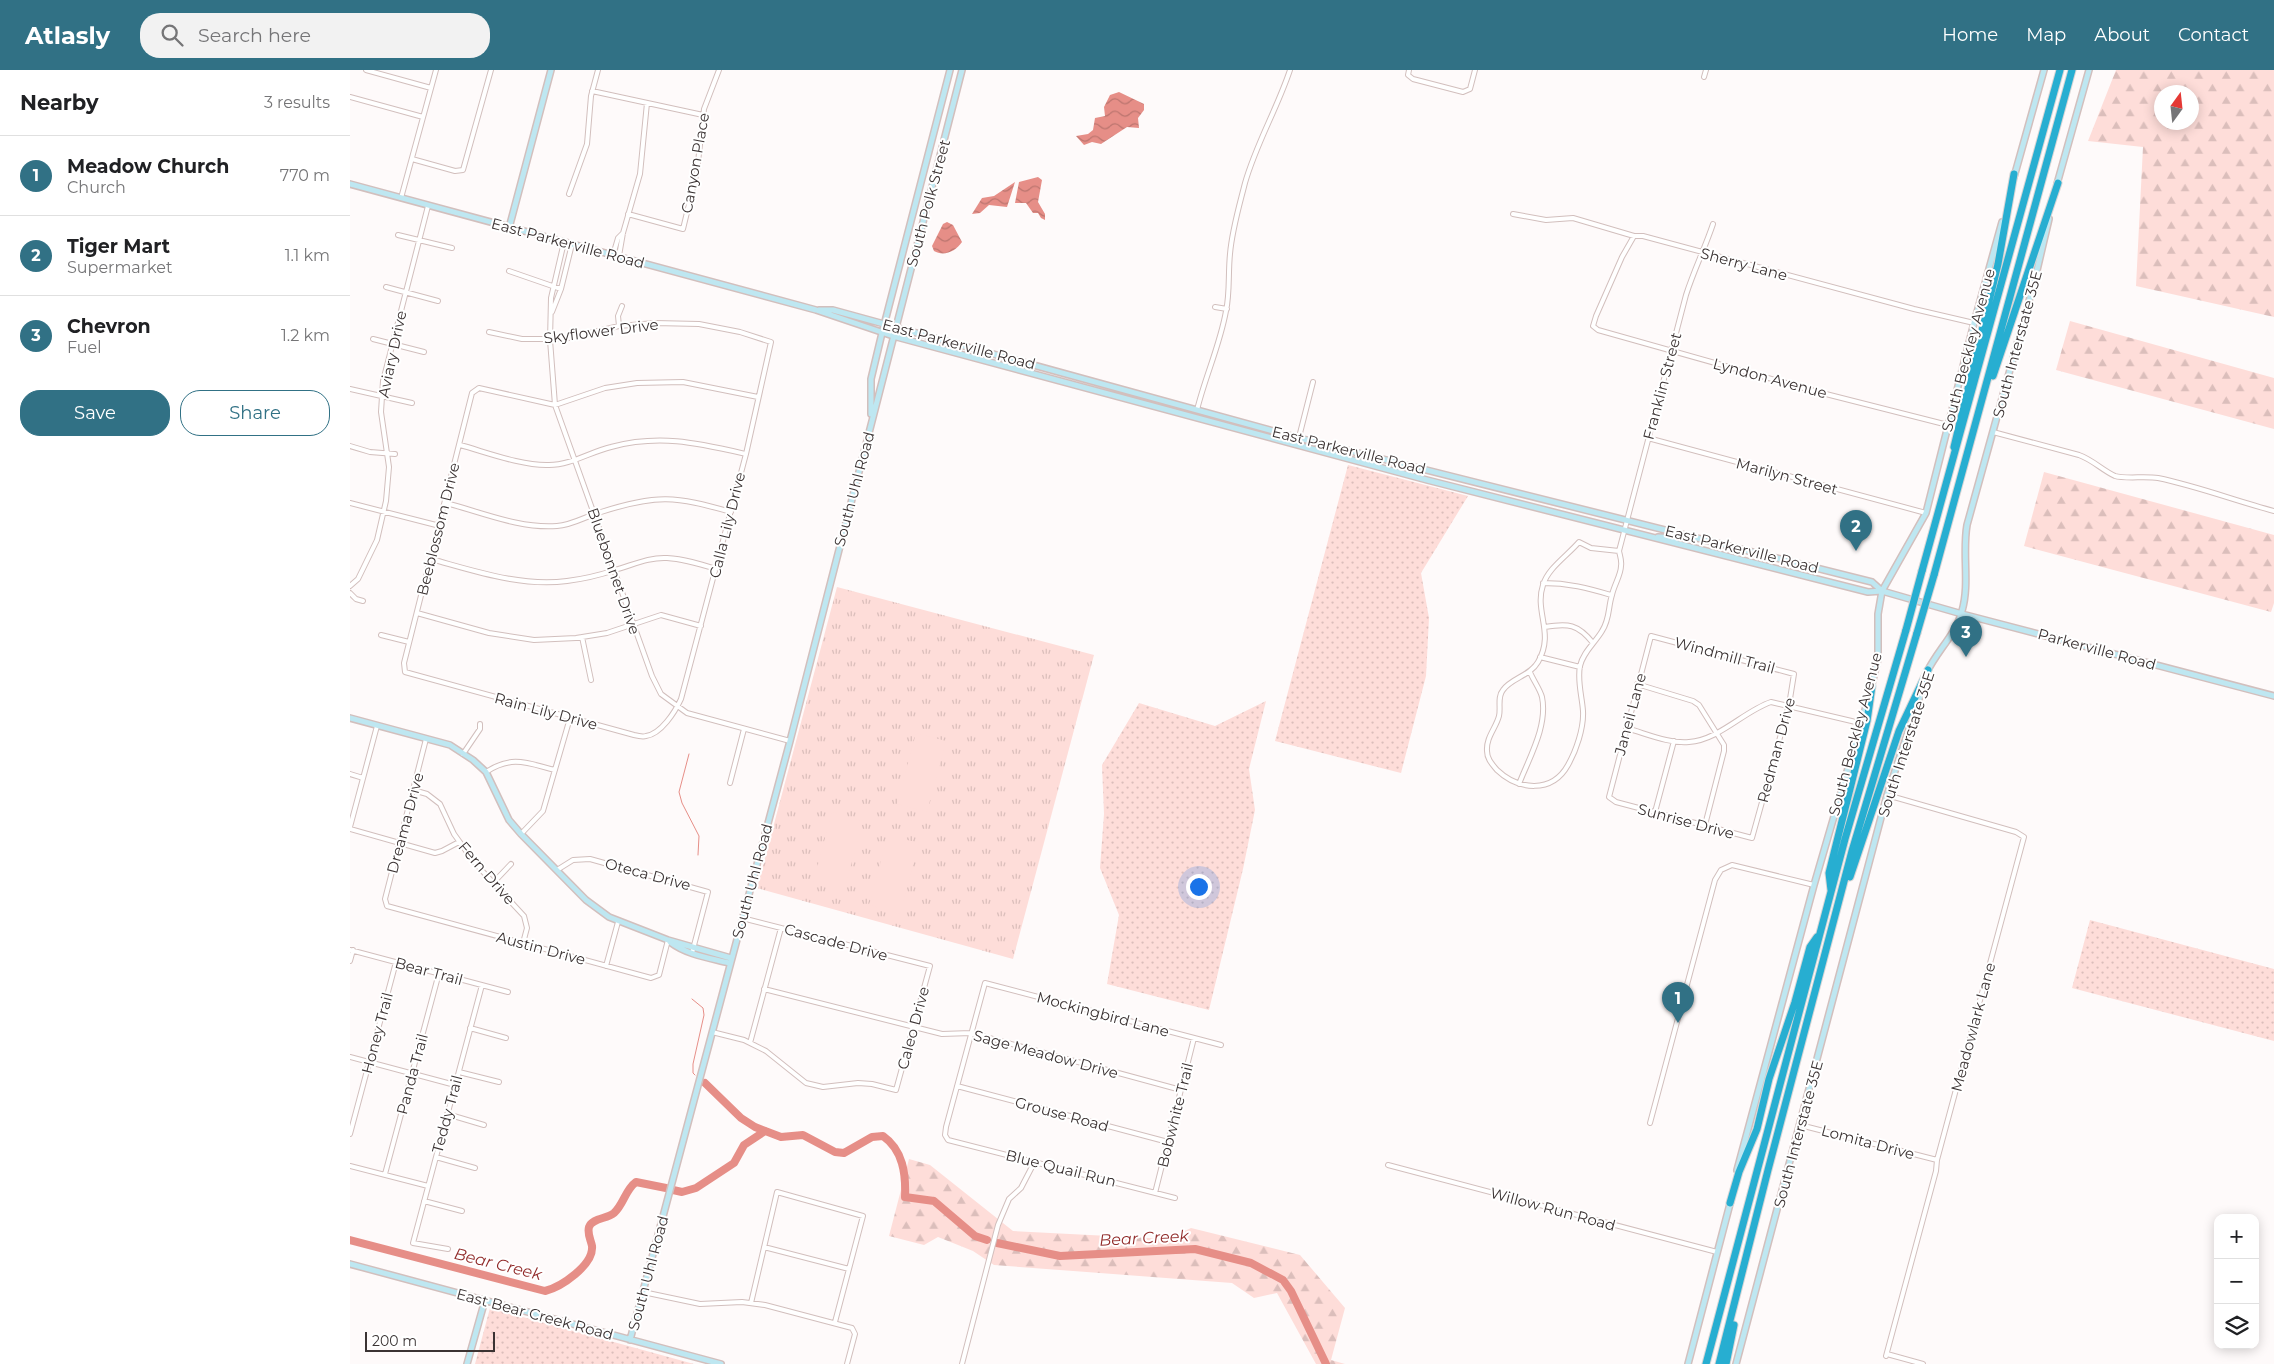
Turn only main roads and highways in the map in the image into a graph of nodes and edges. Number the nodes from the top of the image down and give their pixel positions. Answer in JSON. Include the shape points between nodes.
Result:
{"nodes":[{"id":1,"x":551,"y":70,"type":"edge"},
{"id":2,"x":950,"y":70,"type":"edge"},
{"id":3,"x":962,"y":70,"type":"edge"},
{"id":4,"x":2044,"y":70,"type":"edge"},
{"id":5,"x":2060,"y":70,"type":"edge"},
{"id":6,"x":2072,"y":70,"type":"edge"},
{"id":7,"x":2089,"y":70,"type":"edge"},
{"id":8,"x":2014,"y":174,"type":"junction"},
{"id":9,"x":2058,"y":183,"type":"junction"},
{"id":10,"x":350,"y":184,"type":"edge"},
{"id":11,"x":509,"y":228,"type":"junction"},
{"id":12,"x":816,"y":310,"type":"junction"},
{"id":13,"x":884,"y":324,"type":"junction"},
{"id":14,"x":895,"y":327,"type":"junction"},
{"id":15,"x":882,"y":333,"type":"junction"},
{"id":16,"x":893,"y":336,"type":"junction"},
{"id":17,"x":1055,"y":371,"type":"junction"},
{"id":18,"x":1052,"y":379,"type":"junction"},
{"id":19,"x":1144,"y":395,"type":"junction"},
{"id":20,"x":1142,"y":403,"type":"junction"},
{"id":21,"x":1981,"y":409,"type":"junction"},
{"id":22,"x":1196,"y":410,"type":"junction"},
{"id":23,"x":1195,"y":416,"type":"junction"},
{"id":24,"x":871,"y":422,"type":"junction"},
{"id":25,"x":1408,"y":466,"type":"junction"},
{"id":26,"x":1405,"y":474,"type":"junction"},
{"id":27,"x":1950,"y":476,"type":"junction"},
{"id":28,"x":1680,"y":534,"type":"junction"},
{"id":29,"x":1645,"y":537,"type":"junction"},
{"id":30,"x":1731,"y":546,"type":"junction"},
{"id":31,"x":1728,"y":557,"type":"junction"},
{"id":32,"x":1850,"y":576,"type":"junction"},
{"id":33,"x":1847,"y":587,"type":"junction"},
{"id":34,"x":1882,"y":591,"type":"junction"},
{"id":35,"x":1921,"y":602,"type":"joint"},
{"id":36,"x":1962,"y":614,"type":"junction"},
{"id":37,"x":1928,"y":670,"type":"junction"},
{"id":38,"x":1872,"y":686,"type":"junction"},
{"id":39,"x":2274,"y":696,"type":"edge"},
{"id":40,"x":350,"y":718,"type":"edge"},
{"id":41,"x":1831,"y":891,"type":"junction"},
{"id":42,"x":1839,"y":902,"type":"junction"},
{"id":43,"x":1820,"y":932,"type":"junction"},
{"id":44,"x":730,"y":961,"type":"junction"},
{"id":45,"x":1730,"y":1203,"type":"junction"},
{"id":46,"x":1754,"y":1228,"type":"junction"},
{"id":47,"x":350,"y":1264,"type":"edge"},
{"id":48,"x":485,"y":1300,"type":"junction"},
{"id":49,"x":630,"y":1340,"type":"junction"},
{"id":50,"x":467,"y":1364,"type":"edge"},
{"id":51,"x":721,"y":1364,"type":"edge"},
{"id":52,"x":1688,"y":1364,"type":"edge"},
{"id":53,"x":1706,"y":1364,"type":"edge"},
{"id":54,"x":1719,"y":1364,"type":"edge"},
{"id":55,"x":1726,"y":1364,"type":"edge"},
{"id":56,"x":1736,"y":1364,"type":"edge"}],
"edges":[{"from":1,"to":11,"type":"main road"},
{"from":2,"to":13,"type":"main road","name":"South Polk Street"},
{"from":3,"to":14,"type":"main road","name":"South Polk Street"},
{"from":4,"to":8,"type":"main road","name":"South Beckley Avenue"},
{"from":5,"to":27,"type":"highway"},
{"from":6,"to":21,"type":"highway"},
{"from":7,"to":9,"type":"main road","name":"South Interstate 35E"},
{"from":8,"to":27,"type":"highway","via":[[1996,271],[1955,439]]},
{"from":8,"to":34,"type":"main road","name":"South Beckley Avenue","via":[[1926,513]]},
{"from":9,"to":21,"type":"highway"},
{"from":9,"to":36,"type":"main road","name":"South Interstate 35E","via":[[1966,532],[1966,597]]},
{"from":10,"to":11,"type":"main road","name":"East Parkerville Road"},
{"from":11,"to":12,"type":"main road","name":"East Parkerville Road"},
{"from":12,"to":13,"type":"main road","name":"East Parkerville Road","via":[[833,310]]},
{"from":12,"to":15,"type":"main road","name":"East Parkerville Road"},
{"from":13,"to":14,"type":"main road","name":"East Parkerville Road"},
{"from":13,"to":15,"type":"main road","name":"South Polk Street"},
{"from":14,"to":16,"type":"main road","name":"South Polk Street"},
{"from":14,"to":17,"type":"main road","name":"East Parkerville Road"},
{"from":15,"to":16,"type":"main road","name":"East Parkerville Road"},
{"from":15,"to":24,"type":"main road","name":"South Uhl Road","via":[[871,379]]},
{"from":16,"to":18,"type":"main road","name":"East Parkerville Road"},
{"from":16,"to":24,"type":"main road","name":"South Uhl Road"},
{"from":17,"to":18,"type":"main road"},
{"from":17,"to":19,"type":"main road","name":"East Parkerville Road"},
{"from":18,"to":20,"type":"main road","name":"East Parkerville Road"},
{"from":19,"to":20,"type":"main road"},
{"from":19,"to":22,"type":"main road","name":"East Parkerville Road"},
{"from":20,"to":23,"type":"main road","name":"East Parkerville Road"},
{"from":21,"to":42,"type":"highway","bridge":true},
{"from":22,"to":23,"type":"main road"},
{"from":22,"to":25,"type":"main road","name":"East Parkerville Road"},
{"from":23,"to":26,"type":"main road","name":"East Parkerville Road"},
{"from":24,"to":44,"type":"main road","name":"South Uhl Road"},
{"from":25,"to":26,"type":"main road"},
{"from":25,"to":28,"type":"main road","name":"East Parkerville Road"},
{"from":26,"to":29,"type":"main road","name":"East Parkerville Road"},
{"from":27,"to":41,"type":"highway","bridge":true},
{"from":28,"to":29,"type":"main road","via":[[1675,539]]},
{"from":28,"to":30,"type":"main road","name":"East Parkerville Road"},
{"from":29,"to":31,"type":"main road","name":"East Parkerville Road"},
{"from":30,"to":31,"type":"main road"},
{"from":30,"to":32,"type":"main road","name":"East Parkerville Road"},
{"from":31,"to":33,"type":"main road","name":"East Parkerville Road"},
{"from":32,"to":33,"type":"main road"},
{"from":32,"to":34,"type":"main road","name":"East Parkerville Road","via":[[1872,582]]},
{"from":33,"to":34,"type":"main road","name":"East Parkerville Road","via":[[1868,592]]},
{"from":34,"to":35,"type":"main road","name":"East Parkerville Road"},
{"from":34,"to":38,"type":"main road","name":"South Beckley Avenue","via":[[1878,614],[1879,653]]},
{"from":35,"to":36,"type":"main road","name":"Parkerville Road"},
{"from":36,"to":37,"type":"main road","name":"South Interstate 35E"},
{"from":36,"to":39,"type":"main road","name":"Parkerville Road"},
{"from":37,"to":42,"type":"highway","via":[[1899,731],[1860,850]]},
{"from":37,"to":56,"type":"main road","name":"South Interstate 35E","via":[[1887,795]]},
{"from":38,"to":41,"type":"highway","via":[[1867,721],[1829,872]]},
{"from":38,"to":45,"type":"main road","name":"South Beckley Avenue","via":[[1814,885]]},
{"from":40,"to":44,"type":"main road","via":[[450,745],[486,772],[509,820],[586,900],[618,922],[693,951]]},
{"from":41,"to":43,"type":"highway"},
{"from":42,"to":46,"type":"highway"},
{"from":43,"to":45,"type":"highway","via":[[1810,947],[1757,1129]]},
{"from":43,"to":53,"type":"highway"},
{"from":44,"to":49,"type":"main road","name":"South Uhl Road"},
{"from":45,"to":52,"type":"main road","name":"South Beckley Avenue"},
{"from":46,"to":54,"type":"highway"},
{"from":46,"to":55,"type":"highway"},
{"from":47,"to":48,"type":"main road","name":"East Bear Creek Road"},
{"from":48,"to":49,"type":"main road","name":"East Bear Creek Road"},
{"from":48,"to":50,"type":"main road"},
{"from":49,"to":51,"type":"main road","name":"East Bear Creek Road"}]}
